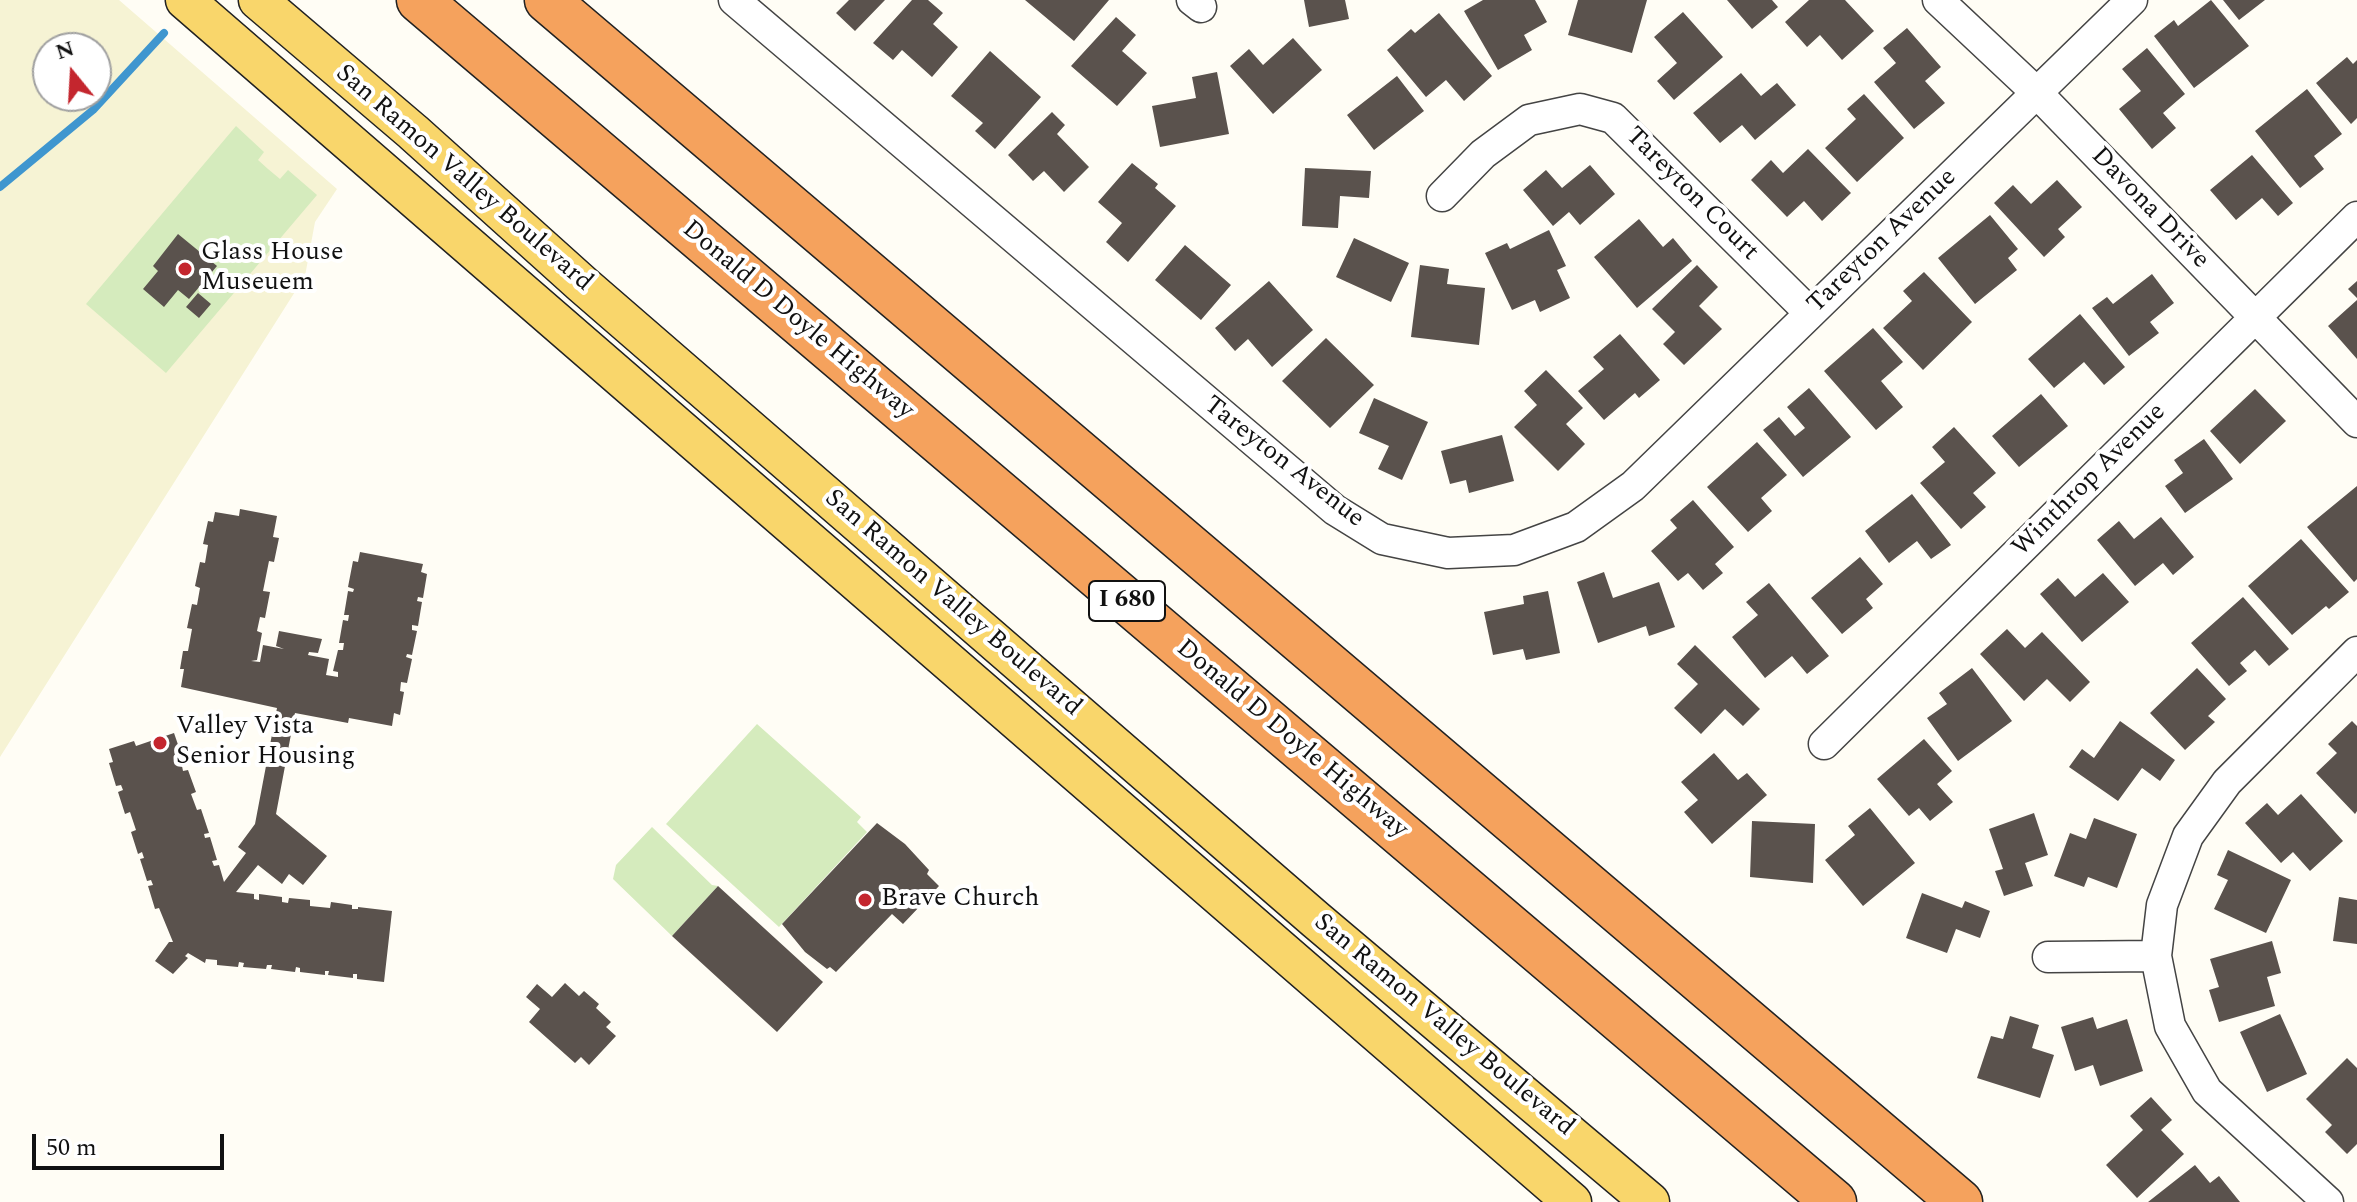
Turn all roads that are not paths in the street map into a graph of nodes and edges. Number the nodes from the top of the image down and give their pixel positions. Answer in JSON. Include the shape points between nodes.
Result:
{"nodes":[{"id":1,"x":185,"y":0,"type":"edge"},
{"id":2,"x":258,"y":0,"type":"edge"},
{"id":3,"x":419,"y":0,"type":"edge"},
{"id":4,"x":547,"y":0,"type":"edge"},
{"id":5,"x":734,"y":0,"type":"edge"},
{"id":6,"x":1938,"y":0,"type":"edge"},
{"id":7,"x":2132,"y":0,"type":"edge"},
{"id":8,"x":2036,"y":92,"type":"junction"},
{"id":9,"x":1442,"y":196,"type":"dead end"},
{"id":10,"x":2357,"y":217,"type":"edge"},
{"id":11,"x":1810,"y":313,"type":"junction"},
{"id":12,"x":2255,"y":318,"type":"junction"},
{"id":13,"x":2357,"y":422,"type":"edge"},
{"id":14,"x":2357,"y":652,"type":"edge"},
{"id":15,"x":1824,"y":744,"type":"dead end"},
{"id":16,"x":1316,"y":920,"type":"junction"},
{"id":17,"x":1287,"y":953,"type":"junction"},
{"id":18,"x":2156,"y":956,"type":"junction"},
{"id":19,"x":2048,"y":957,"type":"dead end"},
{"id":20,"x":1572,"y":1202,"type":"edge"},
{"id":21,"x":1650,"y":1202,"type":"edge"},
{"id":22,"x":1834,"y":1202,"type":"edge"},
{"id":23,"x":1960,"y":1202,"type":"edge"},
{"id":24,"x":2328,"y":1202,"type":"edge"}],
"edges":[{"from":1,"to":17,"type":"main road","name":"San Ramon Valley Boulevard"},
{"from":2,"to":16,"type":"main road","name":"San Ramon Valley Boulevard"},
{"from":3,"to":22,"type":"highway","name":"Donald D Doyle Highway","number":"I 680"},
{"from":4,"to":23,"type":"highway"},
{"from":5,"to":11,"type":"street","name":"Tareyton Avenue","via":[[1293,476],[1382,539],[1448,553],[1514,550],[1576,527],[1633,486]]},
{"from":6,"to":8,"type":"street","name":"Davona Drive"},
{"from":7,"to":8,"type":"street","name":"Tareyton Avenue"},
{"from":8,"to":11,"type":"street","name":"Tareyton Avenue"},
{"from":8,"to":12,"type":"street","name":"Davona Drive"},
{"from":9,"to":11,"type":"street","name":"Tareyton Court","via":[[1483,154],[1529,120],[1580,109],[1613,118]]},
{"from":10,"to":12,"type":"street","name":"Winthrop Avenue"},
{"from":12,"to":13,"type":"street","name":"Davona Drive"},
{"from":12,"to":15,"type":"street","name":"Winthrop Avenue"},
{"from":14,"to":18,"type":"street","via":[[2227,782],[2188,836],[2162,905]]},
{"from":16,"to":17,"type":"main road"},
{"from":16,"to":21,"type":"main road","name":"San Ramon Valley Boulevard"},
{"from":17,"to":20,"type":"main road","name":"San Ramon Valley Boulevard"},
{"from":18,"to":19,"type":"street"},
{"from":18,"to":24,"type":"street","via":[[2170,1026],[2207,1091]]}]}
